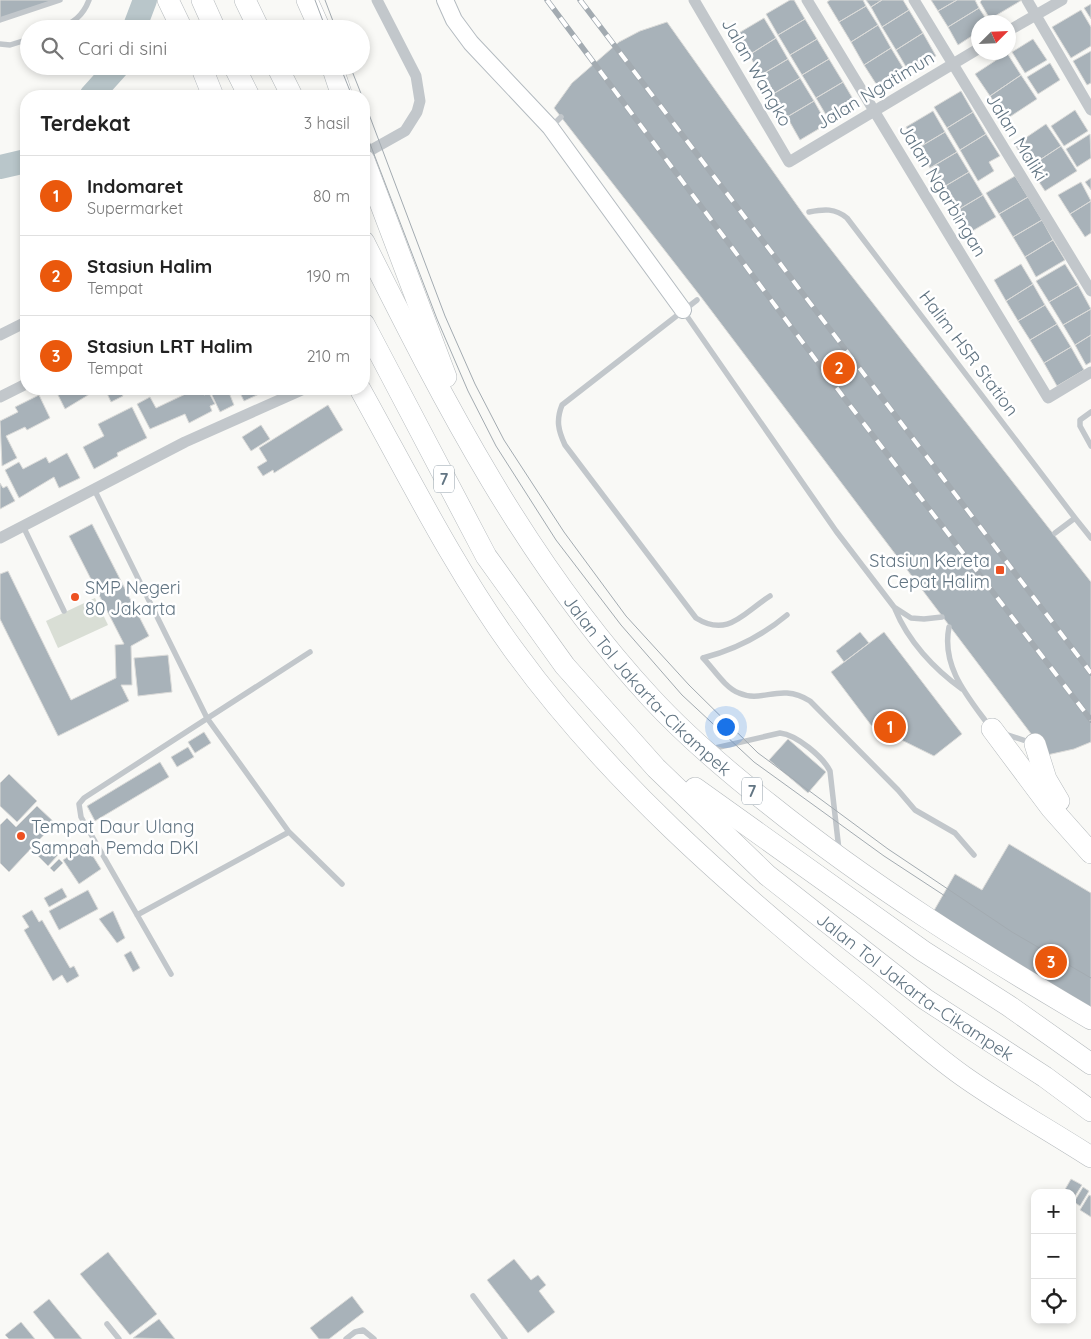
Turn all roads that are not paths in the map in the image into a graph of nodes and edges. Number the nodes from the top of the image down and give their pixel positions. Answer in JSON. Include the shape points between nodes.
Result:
{"nodes":[{"id":1,"x":60,"y":0,"type":"edge"},
{"id":2,"x":89,"y":0,"type":"edge"},
{"id":3,"x":168,"y":0,"type":"edge"},
{"id":4,"x":202,"y":0,"type":"edge"},
{"id":5,"x":245,"y":0,"type":"edge"},
{"id":6,"x":307,"y":0,"type":"edge"},
{"id":7,"x":377,"y":0,"type":"edge"},
{"id":8,"x":694,"y":0,"type":"edge"},
{"id":9,"x":807,"y":0,"type":"edge"},
{"id":10,"x":914,"y":0,"type":"edge"},
{"id":11,"x":1027,"y":0,"type":"edge"},
{"id":12,"x":1062,"y":0,"type":"edge"},
{"id":13,"x":438,"y":1,"type":"edge"},
{"id":14,"x":1036,"y":15,"type":"junction"},
{"id":15,"x":0,"y":20,"type":"edge"},
{"id":16,"x":76,"y":20,"type":"edge"},
{"id":17,"x":178,"y":20,"type":"edge"},
{"id":18,"x":211,"y":20,"type":"edge"},
{"id":19,"x":255,"y":20,"type":"edge"},
{"id":20,"x":316,"y":20,"type":"edge"},
{"id":21,"x":1016,"y":26,"type":"edge"},
{"id":22,"x":20,"y":42,"type":"edge"},
{"id":23,"x":0,"y":44,"type":"edge"},
{"id":24,"x":971,"y":53,"type":"edge"},
{"id":25,"x":952,"y":64,"type":"junction"},
{"id":26,"x":204,"y":75,"type":"edge"},
{"id":27,"x":238,"y":75,"type":"edge"},
{"id":28,"x":282,"y":75,"type":"edge"},
{"id":29,"x":335,"y":75,"type":"edge"},
{"id":30,"x":211,"y":90,"type":"edge"},
{"id":31,"x":246,"y":90,"type":"edge"},
{"id":32,"x":289,"y":90,"type":"edge"},
{"id":33,"x":340,"y":90,"type":"edge"},
{"id":34,"x":1091,"y":110,"type":"edge"},
{"id":35,"x":875,"y":111,"type":"junction"},
{"id":36,"x":370,"y":151,"type":"edge"},
{"id":37,"x":790,"y":162,"type":"joint"},
{"id":38,"x":370,"y":176,"type":"edge"},
{"id":39,"x":809,"y":212,"type":"dead end"},
{"id":40,"x":370,"y":254,"type":"edge"},
{"id":41,"x":1091,"y":291,"type":"edge"},
{"id":42,"x":697,"y":300,"type":"dead end"},
{"id":43,"x":683,"y":310,"type":"junction"},
{"id":44,"x":20,"y":325,"type":"edge"},
{"id":45,"x":0,"y":335,"type":"edge"},
{"id":46,"x":370,"y":335,"type":"edge"},
{"id":47,"x":1091,"y":372,"type":"edge"},
{"id":48,"x":20,"y":387,"type":"edge"},
{"id":49,"x":291,"y":395,"type":"edge"},
{"id":50,"x":363,"y":395,"type":"edge"},
{"id":51,"x":0,"y":398,"type":"edge"},
{"id":52,"x":1091,"y":412,"type":"edge"},
{"id":53,"x":1091,"y":446,"type":"edge"},
{"id":54,"x":490,"y":481,"type":"junction"},
{"id":55,"x":94,"y":490,"type":"junction"},
{"id":56,"x":1075,"y":518,"type":"junction"},
{"id":57,"x":23,"y":526,"type":"junction"},
{"id":58,"x":1055,"y":533,"type":"dead end"},
{"id":59,"x":0,"y":538,"type":"edge"},
{"id":60,"x":1091,"y":538,"type":"edge"},
{"id":61,"x":770,"y":596,"type":"dead end"},
{"id":62,"x":894,"y":607,"type":"junction"},
{"id":63,"x":64,"y":611,"type":"dead end"},
{"id":64,"x":788,"y":615,"type":"dead end"},
{"id":65,"x":942,"y":617,"type":"dead end"},
{"id":66,"x":949,"y":626,"type":"dead end"},
{"id":67,"x":310,"y":652,"type":"dead end"},
{"id":68,"x":963,"y":690,"type":"junction"},
{"id":69,"x":207,"y":718,"type":"junction"},
{"id":70,"x":992,"y":729,"type":"junction"},
{"id":71,"x":1036,"y":743,"type":"joint"},
{"id":72,"x":640,"y":748,"type":"junction"},
{"id":73,"x":704,"y":751,"type":"junction"},
{"id":74,"x":288,"y":832,"type":"junction"},
{"id":75,"x":1091,"y":834,"type":"edge"},
{"id":76,"x":1091,"y":853,"type":"edge"},
{"id":77,"x":974,"y":855,"type":"dead end"},
{"id":78,"x":840,"y":860,"type":"junction"},
{"id":79,"x":342,"y":884,"type":"dead end"},
{"id":80,"x":137,"y":915,"type":"junction"},
{"id":81,"x":170,"y":974,"type":"dead end"},
{"id":82,"x":1091,"y":1019,"type":"edge"},
{"id":83,"x":1091,"y":1064,"type":"edge"},
{"id":84,"x":1091,"y":1111,"type":"edge"},
{"id":85,"x":1091,"y":1157,"type":"edge"},
{"id":86,"x":472,"y":1296,"type":"dead end"},
{"id":87,"x":107,"y":1324,"type":"dead end"},
{"id":88,"x":119,"y":1339,"type":"edge"},
{"id":89,"x":346,"y":1339,"type":"edge"},
{"id":90,"x":374,"y":1339,"type":"edge"},
{"id":91,"x":506,"y":1339,"type":"edge"}],
"edges":[{"from":1,"to":15,"type":"lane"},
{"from":2,"to":16,"type":"lane","via":[[85,11]]},
{"from":3,"to":17,"type":"highway"},
{"from":4,"to":18,"type":"highway"},
{"from":5,"to":19,"type":"highway"},
{"from":6,"to":20,"type":"highway"},
{"from":7,"to":36,"type":"street","via":[[419,88],[417,112],[412,122],[400,134]]},
{"from":8,"to":37,"type":"street","name":"Jalan Wangko"},
{"from":9,"to":35,"type":"street","name":"Jalan Ngarbingan"},
{"from":10,"to":25,"type":"street","name":"Jalan Maliki"},
{"from":11,"to":14,"type":"street"},
{"from":12,"to":14,"type":"street"},
{"from":13,"to":43,"type":"street","via":[[471,43],[556,122]]},
{"from":14,"to":21,"type":"street"},
{"from":14,"to":34,"type":"street"},
{"from":22,"to":23,"type":"lane"},
{"from":24,"to":25,"type":"street","name":"Jalan Ngatimun"},
{"from":25,"to":35,"type":"street","name":"Jalan Ngatimun"},
{"from":25,"to":41,"type":"street","name":"Jalan Maliki"},
{"from":26,"to":30,"type":"highway"},
{"from":27,"to":31,"type":"highway"},
{"from":28,"to":32,"type":"highway"},
{"from":29,"to":33,"type":"highway"},
{"from":35,"to":37,"type":"street","name":"Jalan Ngatimun"},
{"from":35,"to":47,"type":"street","name":"Jalan Ngarbingan","via":[[1048,398]]},
{"from":38,"to":54,"type":"highway","via":[[420,314]]},
{"from":39,"to":56,"type":"lane","name":"Halim HSR Station","via":[[836,210],[847,218]]},
{"from":40,"to":54,"type":"highway","name":"Jalan Tol Jakarta–Cikampek","number":"7","via":[[438,391]]},
{"from":42,"to":43,"type":"lane"},
{"from":43,"to":61,"type":"lane","via":[[562,405],[557,417],[558,431],[565,445],[696,618],[708,626],[721,627]]},
{"from":43,"to":62,"type":"lane","via":[[836,531]]},
{"from":44,"to":45,"type":"street"},
{"from":46,"to":72,"type":"highway","name":"Jalan Tol Jakarta–Cikampek","number":"7","via":[[486,556],[565,666]]},
{"from":48,"to":51,"type":"street"},
{"from":49,"to":55,"type":"street","via":[[185,442]]},
{"from":50,"to":85,"type":"highway","via":[[460,568],[513,649],[613,769],[780,927],[963,1076]]},
{"from":52,"to":53,"type":"lane","via":[[1080,420]]},
{"from":54,"to":73,"type":"highway","name":"Jalan Tol Jakarta–Cikampek","number":"7","via":[[546,569],[589,626],[652,699]]},
{"from":55,"to":57,"type":"street"},
{"from":55,"to":69,"type":"lane"},
{"from":56,"to":58,"type":"lane"},
{"from":56,"to":60,"type":"lane","name":"Halim HSR Station"},
{"from":57,"to":59,"type":"street"},
{"from":57,"to":63,"type":"lane"},
{"from":62,"to":65,"type":"lane","via":[[911,618]]},
{"from":62,"to":68,"type":"lane","via":[[902,625],[927,657]]},
{"from":64,"to":77,"type":"lane","via":[[726,652],[702,658],[736,692],[748,697],[782,692],[798,694],[810,701],[915,810],[956,832]]},
{"from":66,"to":68,"type":"lane","via":[[947,652]]},
{"from":67,"to":69,"type":"lane"},
{"from":68,"to":70,"type":"lane"},
{"from":69,"to":74,"type":"lane"},
{"from":69,"to":80,"type":"lane","via":[[79,804],[81,817]]},
{"from":70,"to":71,"type":"lane"},
{"from":70,"to":76,"type":"highway","via":[[1051,808]]},
{"from":71,"to":75,"type":"highway","via":[[1046,779],[1060,802]]},
{"from":72,"to":83,"type":"highway","name":"Jalan Tol Jakarta–Cikampek","number":"7","via":[[915,946],[1017,1011]]},
{"from":72,"to":84,"type":"highway","name":"Jalan Tol Jakarta–Cikampek","number":"7","via":[[656,768],[767,875],[925,1000],[1045,1077]]},
{"from":73,"to":78,"type":"highway","name":"Jalan Tol Jakarta–Cikampek","number":"7"},
{"from":73,"to":78,"type":"lane","via":[[780,733],[789,734],[797,740],[830,771]]},
{"from":74,"to":79,"type":"lane"},
{"from":74,"to":80,"type":"lane"},
{"from":78,"to":82,"type":"highway","name":"Jalan Tol Jakarta–Cikampek","number":"7","via":[[959,940]]},
{"from":80,"to":81,"type":"lane"},
{"from":86,"to":91,"type":"lane"},
{"from":87,"to":88,"type":"lane"},
{"from":89,"to":90,"type":"lane","via":[[363,1330]]}]}
